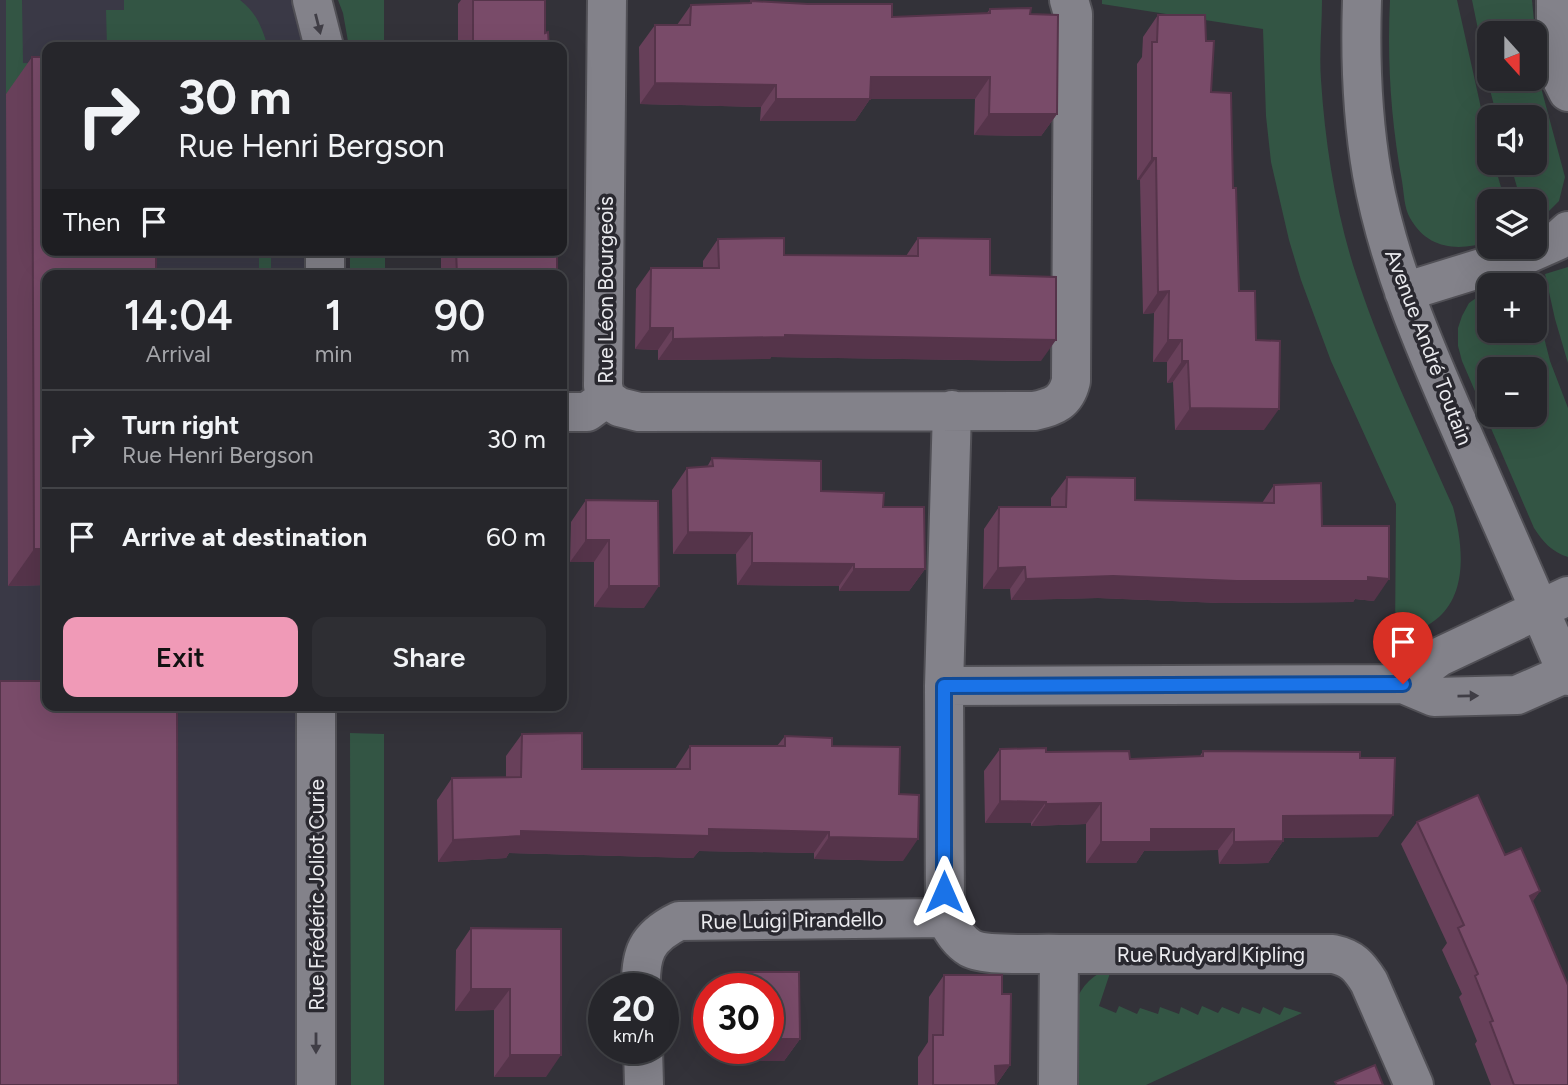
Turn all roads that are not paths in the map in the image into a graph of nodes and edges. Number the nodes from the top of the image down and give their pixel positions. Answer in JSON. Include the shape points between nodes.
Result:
{"nodes":[{"id":1,"x":312,"y":0,"type":"edge"},
{"id":2,"x":607,"y":0,"type":"edge"},
{"id":3,"x":1069,"y":0,"type":"edge"},
{"id":4,"x":1362,"y":0,"type":"edge"},
{"id":5,"x":1556,"y":0,"type":"edge"},
{"id":6,"x":323,"y":42,"type":"edge"},
{"id":7,"x":1568,"y":92,"type":"edge"},
{"id":8,"x":1568,"y":231,"type":"edge"},
{"id":9,"x":1404,"y":292,"type":"junction"},
{"id":10,"x":606,"y":398,"type":"junction"},
{"id":11,"x":952,"y":410,"type":"junction"},
{"id":12,"x":567,"y":412,"type":"edge"},
{"id":13,"x":1554,"y":603,"type":"edge"},
{"id":14,"x":1567,"y":674,"type":"edge"},
{"id":15,"x":1403,"y":684,"type":"junction"},
{"id":16,"x":944,"y":686,"type":"junction"},
{"id":17,"x":316,"y":711,"type":"edge"},
{"id":18,"x":945,"y":918,"type":"junction"},
{"id":19,"x":1059,"y":954,"type":"junction"},
{"id":20,"x":640,"y":973,"type":"edge"},
{"id":21,"x":643,"y":1064,"type":"edge"},
{"id":22,"x":316,"y":1085,"type":"edge"},
{"id":23,"x":644,"y":1085,"type":"edge"},
{"id":24,"x":1058,"y":1085,"type":"edge"},
{"id":25,"x":1414,"y":1085,"type":"edge"}],
"edges":[{"from":1,"to":6,"type":"street","one_way":true},
{"from":2,"to":10,"type":"street","name":"Rue Léon Bourgeois"},
{"from":3,"to":11,"type":"street","name":"Rue Léon Bourgeois","via":[[1073,14],[1068,395],[1059,404],[1034,411]]},
{"from":4,"to":9,"type":"street","name":"Avenue André Toutain","via":[[1364,120],[1382,221]]},
{"from":5,"to":7,"type":"street","via":[[1556,68]]},
{"from":8,"to":9,"type":"street","via":[[1530,253]]},
{"from":9,"to":13,"type":"street","name":"Avenue André Toutain","via":[[1441,385]]},
{"from":10,"to":11,"type":"street","name":"Rue Léon Bourgeois","via":[[639,412]]},
{"from":10,"to":12,"type":"street","via":[[587,412]]},
{"from":11,"to":16,"type":"street"},
{"from":13,"to":14,"type":"street","name":"Avenue André Toutain"},
{"from":13,"to":15,"type":"street","via":[[1439,657]]},
{"from":15,"to":14,"type":"street","one_way":true,"via":[[1434,697],[1517,695]]},
{"from":15,"to":16,"type":"street"},
{"from":16,"to":18,"type":"street"},
{"from":17,"to":22,"type":"street","name":"Rue Frédéric Joliot Curie","one_way":true},
{"from":18,"to":19,"type":"street","via":[[970,948]]},
{"from":18,"to":20,"type":"street","name":"Rue Luigi Pirandello","via":[[679,921],[660,930],[648,946]]},
{"from":19,"to":24,"type":"street"},
{"from":19,"to":25,"type":"street","name":"Rue Rudyard Kipling","via":[[1348,957],[1369,982]]},
{"from":21,"to":23,"type":"street"}]}
